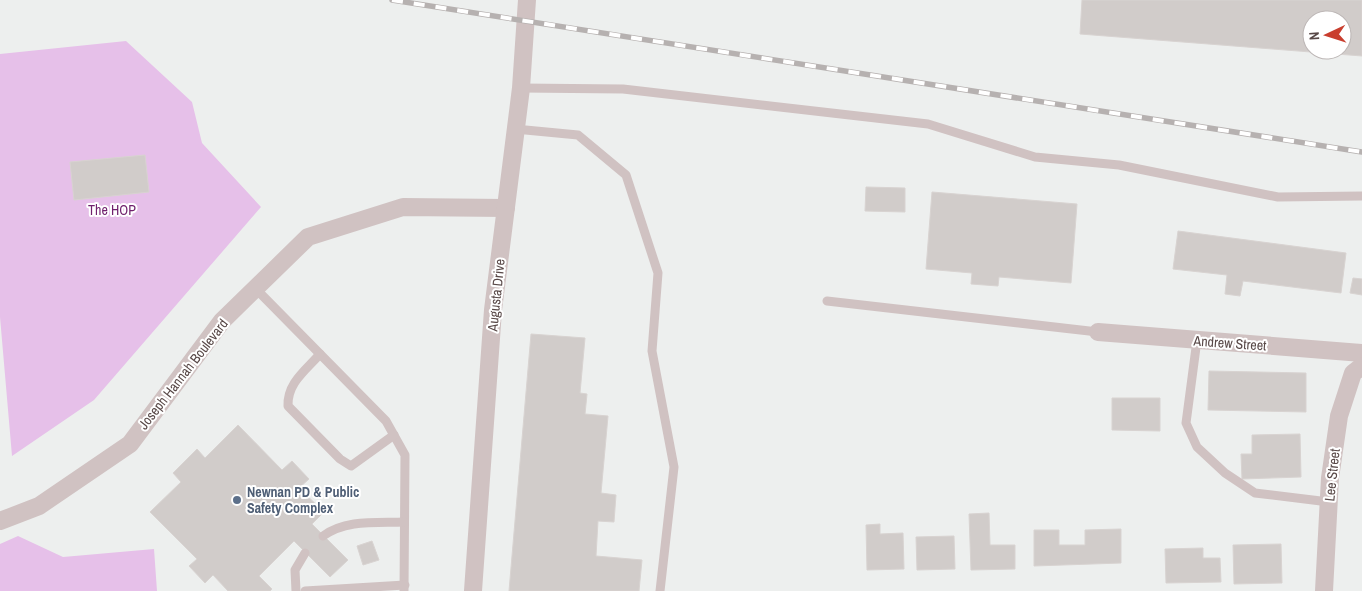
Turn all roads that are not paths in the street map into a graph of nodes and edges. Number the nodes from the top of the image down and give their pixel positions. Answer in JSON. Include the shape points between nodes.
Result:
{"nodes":[{"id":1,"x":527,"y":0,"type":"edge"},
{"id":2,"x":520,"y":88,"type":"junction"},
{"id":3,"x":515,"y":129,"type":"junction"},
{"id":4,"x":1362,"y":196,"type":"edge"},
{"id":5,"x":506,"y":208,"type":"junction"},
{"id":6,"x":256,"y":288,"type":"junction"},
{"id":7,"x":827,"y":301,"type":"dead end"},
{"id":8,"x":1098,"y":332,"type":"joint"},
{"id":9,"x":1197,"y":340,"type":"junction"},
{"id":10,"x":1362,"y":353,"type":"edge"},
{"id":11,"x":320,"y":354,"type":"junction"},
{"id":12,"x":1362,"y":366,"type":"edge"},
{"id":13,"x":394,"y":435,"type":"junction"},
{"id":14,"x":1329,"y":502,"type":"junction"},
{"id":15,"x":0,"y":521,"type":"edge"},
{"id":16,"x":404,"y":522,"type":"junction"},
{"id":17,"x":323,"y":536,"type":"dead end"},
{"id":18,"x":305,"y":553,"type":"dead end"},
{"id":19,"x":404,"y":588,"type":"edge"},
{"id":20,"x":296,"y":591,"type":"edge"},
{"id":21,"x":305,"y":591,"type":"edge"},
{"id":22,"x":473,"y":591,"type":"edge"},
{"id":23,"x":660,"y":591,"type":"edge"},
{"id":24,"x":1324,"y":591,"type":"edge"}],
"edges":[{"from":1,"to":2,"type":"street","name":"Augusta Drive"},
{"from":2,"to":3,"type":"street","name":"Augusta Drive"},
{"from":2,"to":4,"type":"lane","via":[[624,89],[928,124],[1035,157],[1119,165],[1278,197]]},
{"from":3,"to":5,"type":"street","name":"Augusta Drive"},
{"from":3,"to":23,"type":"lane","via":[[578,135],[626,174],[658,273],[652,352],[674,467]]},
{"from":5,"to":6,"type":"street","name":"Joseph Hannah Boulevard","via":[[403,207],[308,237]]},
{"from":5,"to":22,"type":"street","name":"Augusta Drive","via":[[493,310]]},
{"from":6,"to":11,"type":"lane"},
{"from":6,"to":15,"type":"street","name":"Joseph Hannah Boulevard","via":[[222,321],[130,444],[39,506]]},
{"from":7,"to":8,"type":"lane"},
{"from":8,"to":9,"type":"street","name":"Andrew Street"},
{"from":9,"to":10,"type":"street","name":"Andrew Street"},
{"from":9,"to":14,"type":"lane","via":[[1186,423],[1198,447],[1225,473],[1255,493]]},
{"from":11,"to":13,"type":"lane","via":[[386,421]]},
{"from":11,"to":13,"type":"lane","via":[[291,386],[288,406],[340,459],[351,466]]},
{"from":12,"to":14,"type":"street","name":"Lee Street","via":[[1353,373],[1339,416]]},
{"from":13,"to":16,"type":"lane","via":[[404,455]]},
{"from":14,"to":24,"type":"street","name":"Lee Street"},
{"from":16,"to":17,"type":"lane","via":[[348,524],[335,527]]},
{"from":16,"to":19,"type":"lane"},
{"from":18,"to":20,"type":"lane","via":[[295,570]]},
{"from":19,"to":21,"type":"lane"}]}
